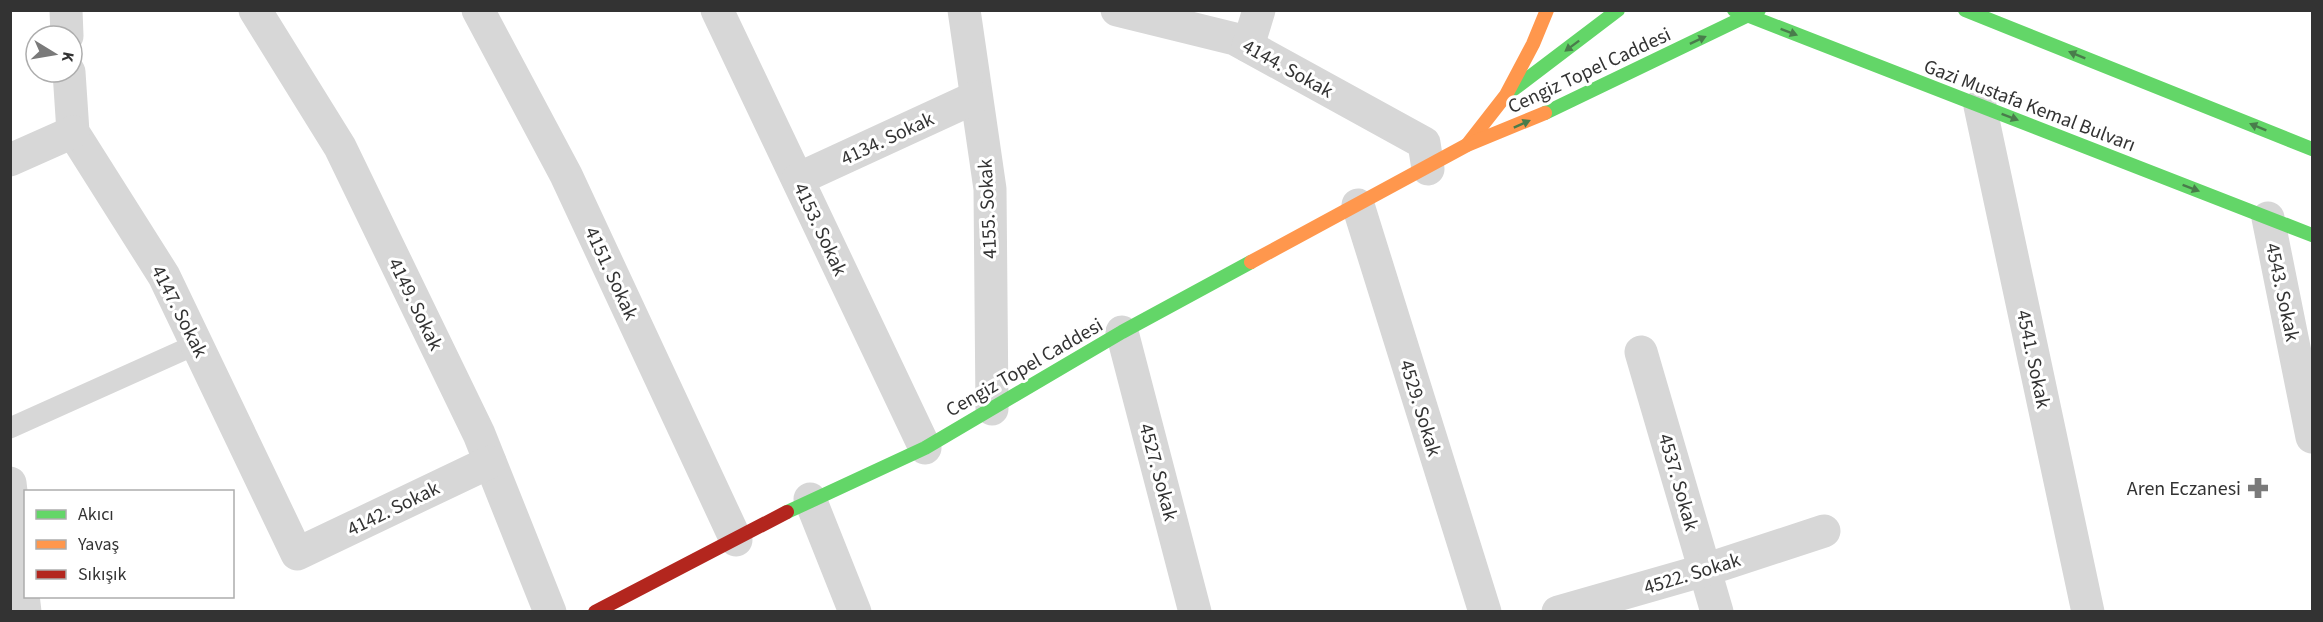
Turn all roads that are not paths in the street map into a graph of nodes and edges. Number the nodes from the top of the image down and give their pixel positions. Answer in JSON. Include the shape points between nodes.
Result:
{"nodes":[{"id":1,"x":255,"y":10,"type":"edge"},
{"id":2,"x":478,"y":10,"type":"edge"},
{"id":3,"x":717,"y":10,"type":"edge"},
{"id":4,"x":964,"y":10,"type":"edge"},
{"id":5,"x":1117,"y":10,"type":"edge"},
{"id":6,"x":1259,"y":10,"type":"edge"},
{"id":7,"x":1547,"y":10,"type":"edge"},
{"id":8,"x":1618,"y":10,"type":"edge"},
{"id":9,"x":1734,"y":10,"type":"edge"},
{"id":10,"x":1965,"y":10,"type":"edge"},
{"id":11,"x":1754,"y":13,"type":"edge"},
{"id":12,"x":1248,"y":46,"type":"junction"},
{"id":13,"x":70,"y":84,"type":"edge"},
{"id":14,"x":1506,"y":95,"type":"junction"},
{"id":15,"x":976,"y":97,"type":"junction"},
{"id":16,"x":1980,"y":106,"type":"junction"},
{"id":17,"x":73,"y":132,"type":"junction"},
{"id":18,"x":1467,"y":145,"type":"junction"},
{"id":19,"x":2313,"y":149,"type":"edge"},
{"id":20,"x":10,"y":160,"type":"edge"},
{"id":21,"x":1428,"y":169,"type":"junction"},
{"id":22,"x":798,"y":179,"type":"junction"},
{"id":23,"x":1358,"y":205,"type":"junction"},
{"id":24,"x":2268,"y":218,"type":"junction"},
{"id":25,"x":2313,"y":235,"type":"edge"},
{"id":26,"x":1122,"y":333,"type":"junction"},
{"id":27,"x":197,"y":344,"type":"junction"},
{"id":28,"x":1641,"y":352,"type":"dead end"},
{"id":29,"x":992,"y":409,"type":"junction"},
{"id":30,"x":10,"y":428,"type":"edge"},
{"id":31,"x":2313,"y":437,"type":"edge"},
{"id":32,"x":925,"y":447,"type":"junction"},
{"id":33,"x":489,"y":462,"type":"junction"},
{"id":34,"x":10,"y":483,"type":"edge"},
{"id":35,"x":810,"y":499,"type":"junction"},
{"id":36,"x":1824,"y":531,"type":"dead end"},
{"id":37,"x":736,"y":540,"type":"junction"},
{"id":38,"x":297,"y":554,"type":"joint"},
{"id":39,"x":1705,"y":570,"type":"junction"},
{"id":40,"x":20,"y":603,"type":"edge"},
{"id":41,"x":550,"y":612,"type":"edge"},
{"id":42,"x":595,"y":612,"type":"edge"},
{"id":43,"x":855,"y":612,"type":"edge"},
{"id":44,"x":1195,"y":612,"type":"edge"},
{"id":45,"x":1485,"y":612,"type":"edge"},
{"id":46,"x":1558,"y":612,"type":"edge"},
{"id":47,"x":1717,"y":612,"type":"edge"},
{"id":48,"x":2088,"y":612,"type":"edge"}],
"edges":[{"from":1,"to":33,"type":"street","name":"4149. Sokak","via":[[340,147]]},
{"from":2,"to":37,"type":"street","name":"4151. Sokak","via":[[566,175]]},
{"from":3,"to":22,"type":"street","name":"4153. Sokak"},
{"from":4,"to":15,"type":"street","name":"4155. Sokak"},
{"from":5,"to":12,"type":"street","name":"4144. Sokak","via":[[1235,39]]},
{"from":6,"to":12,"type":"street"},
{"from":7,"to":14,"type":"main road","name":"Cengiz Topel Caddesi"},
{"from":8,"to":14,"type":"main road","name":"Cengiz Topel Caddesi","one_way":true},
{"from":9,"to":11,"type":"main road","name":"Gazi Mustafa Kemal Bulvarı"},
{"from":19,"to":10,"type":"main road","one_way":true},
{"from":11,"to":16,"type":"main road","name":"Gazi Mustafa Kemal Bulvarı","one_way":true},
{"from":18,"to":11,"type":"main road","name":"Cengiz Topel Caddesi","one_way":true,"via":[[1518,126]]},
{"from":12,"to":21,"type":"street","name":"4144. Sokak","via":[[1424,143]]},
{"from":13,"to":17,"type":"street","name":"4147. Sokak"},
{"from":14,"to":18,"type":"main road","name":"Cengiz Topel Caddesi"},
{"from":15,"to":22,"type":"street","name":"4134. Sokak"},
{"from":15,"to":29,"type":"street","name":"4155. Sokak","via":[[990,189]]},
{"from":16,"to":24,"type":"main road","name":"Gazi Mustafa Kemal Bulvarı","one_way":true},
{"from":16,"to":48,"type":"street","name":"4541. Sokak"},
{"from":17,"to":20,"type":"street"},
{"from":17,"to":27,"type":"street","name":"4147. Sokak","via":[[164,276]]},
{"from":18,"to":21,"type":"main road","name":"Cengiz Topel Caddesi"},
{"from":21,"to":23,"type":"main road","name":"Cengiz Topel Caddesi"},
{"from":22,"to":32,"type":"street","name":"4153. Sokak"},
{"from":23,"to":26,"type":"main road","name":"Cengiz Topel Caddesi"},
{"from":23,"to":45,"type":"street","name":"4529. Sokak"},
{"from":24,"to":25,"type":"main road","name":"Gazi Mustafa Kemal Bulvarı"},
{"from":24,"to":31,"type":"street","name":"4543. Sokak"},
{"from":26,"to":29,"type":"main road","name":"Cengiz Topel Caddesi"},
{"from":26,"to":44,"type":"street","name":"4527. Sokak"},
{"from":27,"to":30,"type":"lane"},
{"from":27,"to":38,"type":"street","name":"4147. Sokak"},
{"from":28,"to":39,"type":"street","name":"4537. Sokak"},
{"from":29,"to":32,"type":"main road","name":"Cengiz Topel Caddesi"},
{"from":32,"to":35,"type":"main road","name":"Cengiz Topel Caddesi"},
{"from":33,"to":38,"type":"street","name":"4142. Sokak"},
{"from":33,"to":41,"type":"street","name":"4149. Sokak"},
{"from":34,"to":40,"type":"street"},
{"from":35,"to":37,"type":"main road","name":"Cengiz Topel Caddesi"},
{"from":35,"to":43,"type":"street"},
{"from":36,"to":39,"type":"street","name":"4522. Sokak"},
{"from":37,"to":42,"type":"main road","name":"Cengiz Topel Caddesi"},
{"from":39,"to":46,"type":"street","name":"4522. Sokak"},
{"from":39,"to":47,"type":"street","name":"4537. Sokak"}]}
